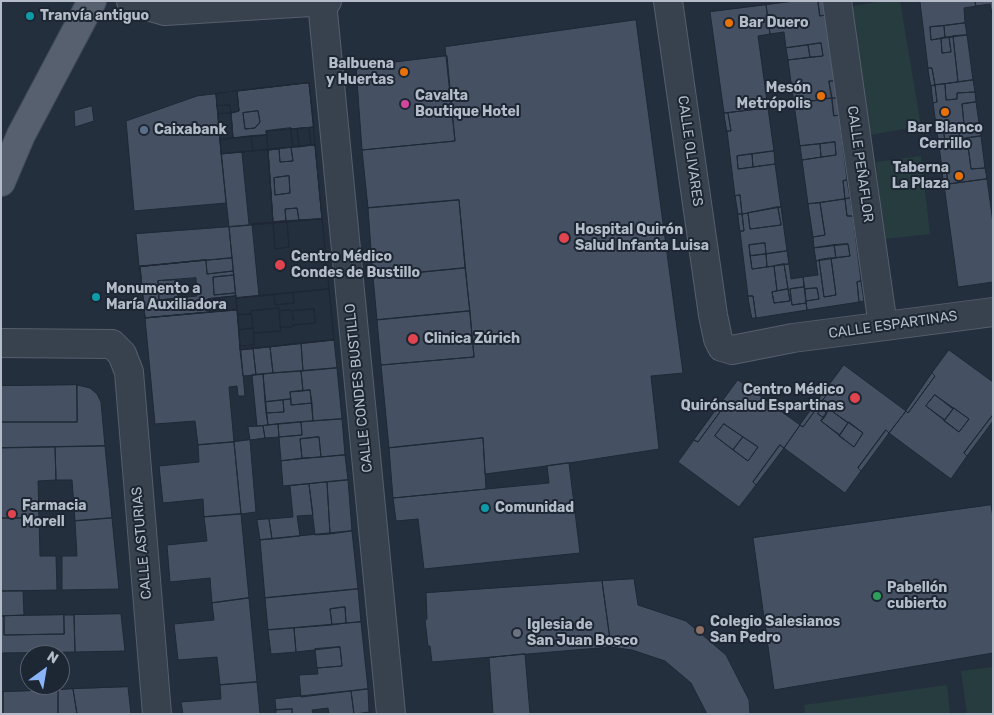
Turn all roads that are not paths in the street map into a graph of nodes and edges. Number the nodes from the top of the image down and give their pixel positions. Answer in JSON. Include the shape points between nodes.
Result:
{"nodes":[{"id":1,"x":92,"y":1,"type":"edge"},
{"id":2,"x":130,"y":1,"type":"edge"},
{"id":3,"x":327,"y":1,"type":"edge"},
{"id":4,"x":668,"y":1,"type":"edge"},
{"id":5,"x":837,"y":1,"type":"edge"},
{"id":6,"x":322,"y":2,"type":"edge"},
{"id":7,"x":1,"y":182,"type":"edge"},
{"id":8,"x":993,"y":312,"type":"edge"},
{"id":9,"x":883,"y":326,"type":"junction"},
{"id":10,"x":794,"y":338,"type":"joint"},
{"id":11,"x":1,"y":343,"type":"edge"},
{"id":12,"x":156,"y":714,"type":"edge"},
{"id":13,"x":391,"y":714,"type":"edge"}],
"edges":[{"from":1,"to":7,"type":"main road","via":[[21,135]]},
{"from":2,"to":6,"type":"street","via":[[166,11]]},
{"from":3,"to":6,"type":"street"},
{"from":4,"to":10,"type":"street","name":"CALLE OLIVARES","via":[[718,339],[722,347],[732,350]]},
{"from":5,"to":9,"type":"street","name":"CALLE PEÑAFLOR"},
{"from":6,"to":13,"type":"street","name":"CALLE CONDES BUSTILLO"},
{"from":8,"to":9,"type":"street","name":"CALLE ESPARTINAS"},
{"from":9,"to":10,"type":"street","name":"CALLE ESPARTINAS"},
{"from":11,"to":12,"type":"street","name":"CALLE ASTURIAS","via":[[112,344],[122,354],[129,372]]}]}
